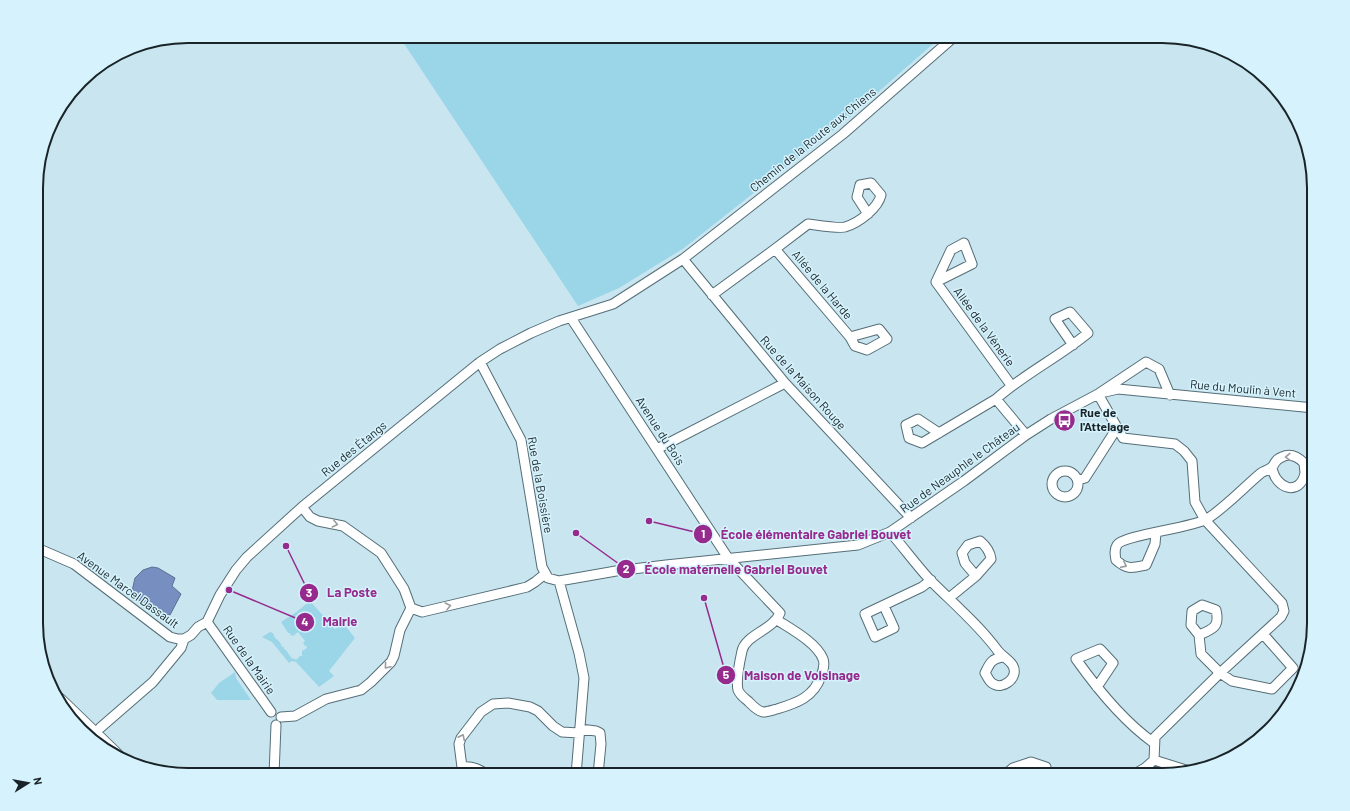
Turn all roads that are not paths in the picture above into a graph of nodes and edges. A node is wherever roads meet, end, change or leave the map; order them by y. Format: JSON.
{"nodes":[{"id":1,"x":947,"y":43,"type":"edge"},
{"id":2,"x":868,"y":214,"type":"dead end"},
{"id":3,"x":775,"y":249,"type":"junction"},
{"id":4,"x":683,"y":259,"type":"junction"},
{"id":5,"x":936,"y":282,"type":"junction"},
{"id":6,"x":712,"y":295,"type":"junction"},
{"id":7,"x":571,"y":318,"type":"junction"},
{"id":8,"x":850,"y":337,"type":"dead end"},
{"id":9,"x":1073,"y":346,"type":"dead end"},
{"id":10,"x":480,"y":362,"type":"junction"},
{"id":11,"x":785,"y":384,"type":"junction"},
{"id":12,"x":1011,"y":385,"type":"junction"},
{"id":13,"x":1098,"y":394,"type":"junction"},
{"id":14,"x":1170,"y":395,"type":"junction"},
{"id":15,"x":996,"y":399,"type":"junction"},
{"id":16,"x":1307,"y":407,"type":"edge"},
{"id":17,"x":1117,"y":428,"type":"junction"},
{"id":18,"x":939,"y":433,"type":"dead end"},
{"id":19,"x":1026,"y":434,"type":"junction"},
{"id":20,"x":657,"y":449,"type":"junction"},
{"id":21,"x":1272,"y":467,"type":"dead end"},
{"id":22,"x":1078,"y":480,"type":"dead end"},
{"id":23,"x":302,"y":507,"type":"junction"},
{"id":24,"x":910,"y":518,"type":"junction"},
{"id":25,"x":1205,"y":520,"type":"junction"},
{"id":26,"x":890,"y":532,"type":"junction"},
{"id":27,"x":1156,"y":533,"type":"junction"},
{"id":28,"x":43,"y":551,"type":"edge"},
{"id":29,"x":728,"y":558,"type":"junction"},
{"id":30,"x":545,"y":574,"type":"junction"},
{"id":31,"x":976,"y":576,"type":"dead end"},
{"id":32,"x":931,"y":580,"type":"junction"},
{"id":33,"x":559,"y":581,"type":"junction"},
{"id":34,"x":949,"y":598,"type":"junction"},
{"id":35,"x":884,"y":606,"type":"dead end"},
{"id":36,"x":411,"y":608,"type":"junction"},
{"id":37,"x":777,"y":620,"type":"junction"},
{"id":38,"x":207,"y":622,"type":"junction"},
{"id":39,"x":1263,"y":634,"type":"junction"},
{"id":40,"x":1199,"y":635,"type":"dead end"},
{"id":41,"x":184,"y":639,"type":"junction"},
{"id":42,"x":1003,"y":657,"type":"dead end"},
{"id":43,"x":1220,"y":674,"type":"junction"},
{"id":44,"x":1097,"y":687,"type":"dead end"},
{"id":45,"x":271,"y":712,"type":"junction"},
{"id":46,"x":282,"y":717,"type":"junction"},
{"id":47,"x":276,"y":725,"type":"junction"},
{"id":48,"x":100,"y":728,"type":"dead end"},
{"id":49,"x":580,"y":731,"type":"junction"},
{"id":50,"x":1154,"y":743,"type":"junction"},
{"id":51,"x":1154,"y":760,"type":"junction"},
{"id":52,"x":1046,"y":767,"type":"dead end"},
{"id":53,"x":1178,"y":767,"type":"edge"},
{"id":54,"x":274,"y":768,"type":"edge"},
{"id":55,"x":463,"y":768,"type":"edge"},
{"id":56,"x":467,"y":768,"type":"edge"},
{"id":57,"x":476,"y":768,"type":"edge"},
{"id":58,"x":577,"y":768,"type":"edge"},
{"id":59,"x":599,"y":768,"type":"edge"},
{"id":60,"x":1013,"y":768,"type":"edge"},
{"id":61,"x":1145,"y":768,"type":"edge"}],
"edges":[{"from":1,"to":4,"type":"street","name":"Chemin de la Route aux Chiens"},
{"from":2,"to":3,"type":"street","name":"Allée de la Harde"},
{"from":3,"to":6,"type":"street","name":"Allée de la Harde"},
{"from":3,"to":8,"type":"street","name":"Allée de la Harde"},
{"from":4,"to":6,"type":"street","name":"Rue de la Maison Rouge"},
{"from":4,"to":7,"type":"street","name":"Rue des Étangs"},
{"from":5,"to":5,"type":"street","name":"Allée de la Vénerie"},
{"from":5,"to":12,"type":"street","name":"Allée de la Vénerie"},
{"from":6,"to":11,"type":"street","name":"Rue de la Maison Rouge"},
{"from":7,"to":10,"type":"street","name":"Rue des Étangs"},
{"from":7,"to":20,"type":"street","name":"Avenue du Bois"},
{"from":9,"to":12,"type":"street","name":"Allée de la Vénerie"},
{"from":10,"to":23,"type":"street","name":"Rue des Étangs"},
{"from":10,"to":30,"type":"street","name":"Rue de la Boissière"},
{"from":11,"to":20,"type":"street"},
{"from":11,"to":24,"type":"street","name":"Rue de la Maison Rouge"},
{"from":12,"to":15,"type":"street","name":"Allée de la Vénerie"},
{"from":13,"to":14,"type":"street","name":"Rue du Moulin à Vent"},
{"from":13,"to":14,"type":"street","name":"Rue de Neauphle le Château"},
{"from":13,"to":17,"type":"street"},
{"from":13,"to":19,"type":"street","name":"Rue de Neauphle le Château"},
{"from":14,"to":16,"type":"street","name":"Rue du Moulin à Vent"},
{"from":15,"to":18,"type":"street","name":"Allée de la Vénerie"},
{"from":15,"to":19,"type":"street"},
{"from":17,"to":22,"type":"street"},
{"from":17,"to":25,"type":"street"},
{"from":19,"to":24,"type":"street","name":"Rue de Neauphle le Château"},
{"from":20,"to":29,"type":"street","name":"Avenue du Bois"},
{"from":21,"to":25,"type":"street"},
{"from":23,"to":36,"type":"street","one_way":true},
{"from":23,"to":38,"type":"street","name":"Rue des Étangs"},
{"from":24,"to":26,"type":"street","name":"Rue de Neauphle le Château"},
{"from":25,"to":27,"type":"street"},
{"from":25,"to":39,"type":"street"},
{"from":26,"to":29,"type":"street","name":"Rue de Neauphle le Château"},
{"from":26,"to":32,"type":"street"},
{"from":27,"to":27,"type":"street","one_way":true},
{"from":28,"to":41,"type":"street","name":"Avenue Marcel Dassault"},
{"from":29,"to":33,"type":"street","name":"Rue de Neauphle le Château"},
{"from":29,"to":37,"type":"street","name":"Avenue du Bois"},
{"from":30,"to":33,"type":"street"},
{"from":36,"to":30,"type":"street","one_way":true},
{"from":31,"to":34,"type":"street"},
{"from":32,"to":34,"type":"street"},
{"from":32,"to":35,"type":"street"},
{"from":33,"to":49,"type":"street"},
{"from":34,"to":42,"type":"street"},
{"from":36,"to":46,"type":"street","one_way":true},
{"from":37,"to":37,"type":"street"},
{"from":38,"to":41,"type":"street","name":"Rue des Étangs"},
{"from":38,"to":45,"type":"street","name":"Rue de la Mairie"},
{"from":39,"to":43,"type":"street"},
{"from":39,"to":43,"type":"street"},
{"from":40,"to":43,"type":"street"},
{"from":41,"to":48,"type":"street","name":"Rue des Étangs"},
{"from":43,"to":50,"type":"street"},
{"from":44,"to":50,"type":"street"},
{"from":45,"to":46,"type":"street"},
{"from":45,"to":47,"type":"street"},
{"from":46,"to":47,"type":"street"},
{"from":47,"to":54,"type":"street"},
{"from":55,"to":49,"type":"street","one_way":true},
{"from":49,"to":58,"type":"street"},
{"from":49,"to":59,"type":"street"},
{"from":50,"to":51,"type":"street"},
{"from":51,"to":53,"type":"street"},
{"from":51,"to":61,"type":"street"},
{"from":52,"to":60,"type":"street"},
{"from":56,"to":57,"type":"street"}]}
